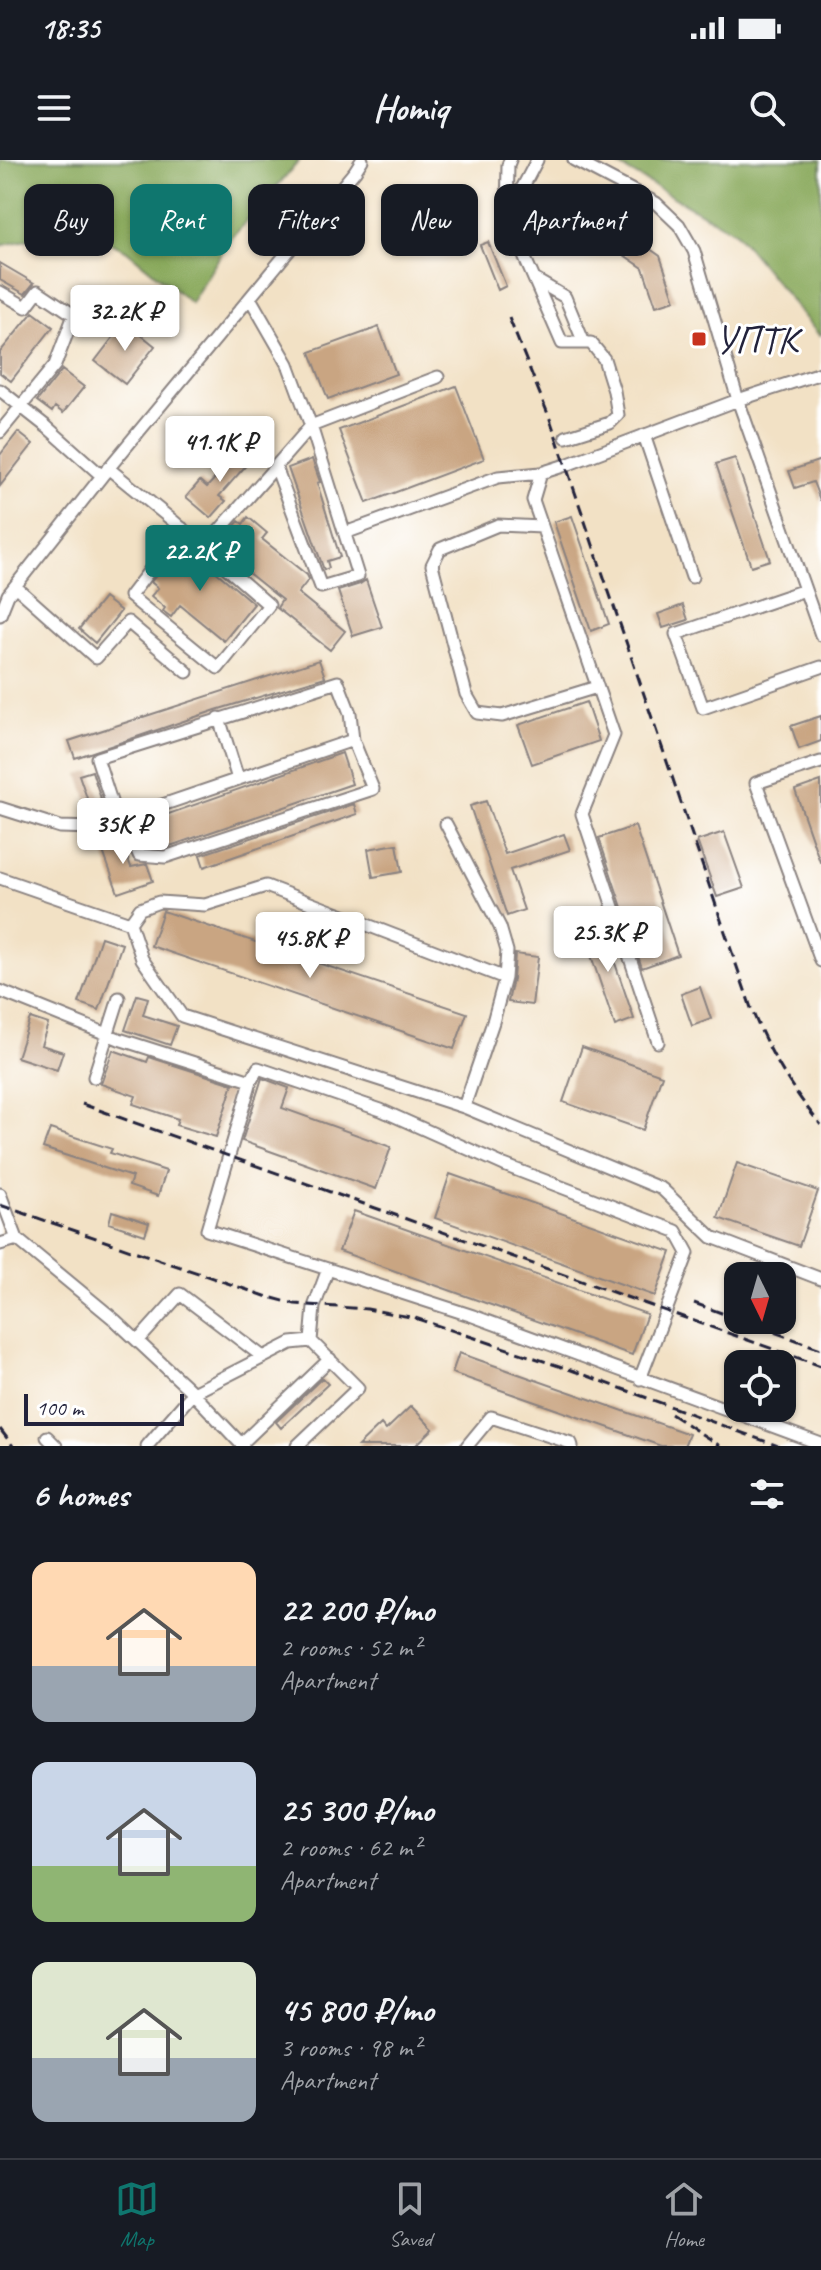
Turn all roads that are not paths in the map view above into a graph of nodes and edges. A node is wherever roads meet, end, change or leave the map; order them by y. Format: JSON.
{"nodes":[{"id":1,"x":362,"y":160,"type":"edge"},
{"id":2,"x":510,"y":160,"type":"edge"},
{"id":3,"x":537,"y":160,"type":"edge"},
{"id":4,"x":574,"y":160,"type":"edge"},
{"id":5,"x":508,"y":184,"type":"edge"},
{"id":6,"x":524,"y":184,"type":"edge"},
{"id":7,"x":524,"y":256,"type":"edge"},
{"id":8,"x":534,"y":279,"type":"junction"},
{"id":9,"x":0,"y":292,"type":"edge"},
{"id":10,"x":250,"y":298,"type":"junction"},
{"id":11,"x":584,"y":343,"type":"junction"},
{"id":12,"x":821,"y":373,"type":"edge"},
{"id":13,"x":438,"y":377,"type":"dead end"},
{"id":14,"x":0,"y":390,"type":"edge"},
{"id":15,"x":738,"y":400,"type":"junction"},
{"id":16,"x":20,"y":406,"type":"junction"},
{"id":17,"x":311,"y":426,"type":"junction"},
{"id":18,"x":0,"y":432,"type":"edge"},
{"id":19,"x":644,"y":435,"type":"junction"},
{"id":20,"x":566,"y":437,"type":"dead end"},
{"id":21,"x":276,"y":467,"type":"junction"},
{"id":22,"x":105,"y":472,"type":"junction"},
{"id":23,"x":541,"y":473,"type":"junction"},
{"id":24,"x":542,"y":527,"type":"junction"},
{"id":25,"x":182,"y":528,"type":"junction"},
{"id":26,"x":345,"y":533,"type":"junction"},
{"id":27,"x":204,"y":548,"type":"junction"},
{"id":28,"x":692,"y":577,"type":"dead end"},
{"id":29,"x":15,"y":586,"type":"junction"},
{"id":30,"x":821,"y":593,"type":"edge"},
{"id":31,"x":806,"y":594,"type":"junction"},
{"id":32,"x":0,"y":615,"type":"edge"},
{"id":33,"x":821,"y":635,"type":"edge"},
{"id":34,"x":821,"y":667,"type":"edge"},
{"id":35,"x":187,"y":672,"type":"dead end"},
{"id":36,"x":597,"y":687,"type":"junction"},
{"id":37,"x":219,"y":718,"type":"junction"},
{"id":38,"x":353,"y":740,"type":"junction"},
{"id":39,"x":821,"y":762,"type":"edge"},
{"id":40,"x":238,"y":779,"type":"junction"},
{"id":41,"x":0,"y":808,"type":"edge"},
{"id":42,"x":121,"y":819,"type":"junction"},
{"id":43,"x":446,"y":824,"type":"dead end"},
{"id":44,"x":0,"y":878,"type":"edge"},
{"id":45,"x":130,"y":923,"type":"junction"},
{"id":46,"x":821,"y":961,"type":"edge"},
{"id":47,"x":505,"y":978,"type":"junction"},
{"id":48,"x":0,"y":991,"type":"edge"},
{"id":49,"x":119,"y":998,"type":"dead end"},
{"id":50,"x":107,"y":1034,"type":"junction"},
{"id":51,"x":658,"y":1042,"type":"dead end"},
{"id":52,"x":94,"y":1077,"type":"dead end"},
{"id":53,"x":251,"y":1081,"type":"junction"},
{"id":54,"x":464,"y":1107,"type":"junction"},
{"id":55,"x":0,"y":1194,"type":"edge"},
{"id":56,"x":17,"y":1239,"type":"junction"},
{"id":57,"x":0,"y":1244,"type":"edge"},
{"id":58,"x":328,"y":1269,"type":"junction"},
{"id":59,"x":821,"y":1279,"type":"edge"},
{"id":60,"x":138,"y":1341,"type":"junction"},
{"id":61,"x":311,"y":1341,"type":"junction"},
{"id":62,"x":263,"y":1357,"type":"junction"},
{"id":63,"x":330,"y":1359,"type":"junction"},
{"id":64,"x":640,"y":1379,"type":"junction"},
{"id":65,"x":193,"y":1393,"type":"junction"},
{"id":66,"x":47,"y":1437,"type":"dead end"},
{"id":67,"x":821,"y":1444,"type":"edge"},
{"id":68,"x":242,"y":1445,"type":"edge"},
{"id":69,"x":56,"y":1446,"type":"edge"},
{"id":70,"x":147,"y":1446,"type":"edge"},
{"id":71,"x":297,"y":1446,"type":"edge"},
{"id":72,"x":467,"y":1446,"type":"edge"},
{"id":73,"x":572,"y":1446,"type":"edge"}],
"edges":[{"from":1,"to":10,"type":"street"},
{"from":2,"to":5,"type":"street"},
{"from":3,"to":6,"type":"street"},
{"from":4,"to":15,"type":"street"},
{"from":7,"to":8,"type":"street"},
{"from":8,"to":11,"type":"street"},
{"from":8,"to":11,"type":"street"},
{"from":9,"to":16,"type":"street"},
{"from":10,"to":17,"type":"street"},
{"from":10,"to":22,"type":"street"},
{"from":11,"to":20,"type":"street"},
{"from":12,"to":15,"type":"street"},
{"from":13,"to":17,"type":"street"},
{"from":14,"to":16,"type":"street"},
{"from":15,"to":19,"type":"street"},
{"from":15,"to":31,"type":"street"},
{"from":16,"to":18,"type":"street"},
{"from":16,"to":22,"type":"street"},
{"from":17,"to":21,"type":"street"},
{"from":17,"to":26,"type":"street"},
{"from":19,"to":23,"type":"street"},
{"from":19,"to":28,"type":"street"},
{"from":21,"to":26,"type":"street"},
{"from":21,"to":27,"type":"street"},
{"from":22,"to":25,"type":"street"},
{"from":22,"to":29,"type":"street"},
{"from":23,"to":24,"type":"street"},
{"from":23,"to":26,"type":"street"},
{"from":24,"to":36,"type":"street"},
{"from":24,"to":36,"type":"street"},
{"from":25,"to":27,"type":"street"},
{"from":25,"to":27,"type":"street"},
{"from":29,"to":32,"type":"street"},
{"from":29,"to":35,"type":"street"},
{"from":30,"to":31,"type":"street"},
{"from":31,"to":33,"type":"street"},
{"from":31,"to":34,"type":"street"},
{"from":36,"to":51,"type":"street"},
{"from":37,"to":38,"type":"street"},
{"from":37,"to":40,"type":"street"},
{"from":37,"to":42,"type":"street"},
{"from":38,"to":40,"type":"street"},
{"from":38,"to":42,"type":"street"},
{"from":39,"to":46,"type":"street"},
{"from":40,"to":42,"type":"street"},
{"from":41,"to":42,"type":"street"},
{"from":43,"to":47,"type":"street"},
{"from":44,"to":45,"type":"street"},
{"from":45,"to":47,"type":"street"},
{"from":45,"to":54,"type":"street"},
{"from":47,"to":54,"type":"street"},
{"from":48,"to":50,"type":"street"},
{"from":49,"to":50,"type":"street"},
{"from":50,"to":52,"type":"street"},
{"from":50,"to":53,"type":"street"},
{"from":53,"to":58,"type":"street"},
{"from":53,"to":64,"type":"street"},
{"from":54,"to":59,"type":"street"},
{"from":55,"to":56,"type":"street"},
{"from":56,"to":57,"type":"street"},
{"from":56,"to":60,"type":"street"},
{"from":58,"to":61,"type":"street"},
{"from":58,"to":64,"type":"street"},
{"from":60,"to":62,"type":"street"},
{"from":60,"to":65,"type":"street"},
{"from":61,"to":62,"type":"street"},
{"from":61,"to":63,"type":"street"},
{"from":62,"to":65,"type":"street"},
{"from":63,"to":68,"type":"street"},
{"from":63,"to":71,"type":"street"},
{"from":64,"to":67,"type":"street"},
{"from":65,"to":68,"type":"street"},
{"from":65,"to":70,"type":"street"},
{"from":66,"to":69,"type":"street"},
{"from":72,"to":73,"type":"street"}]}
